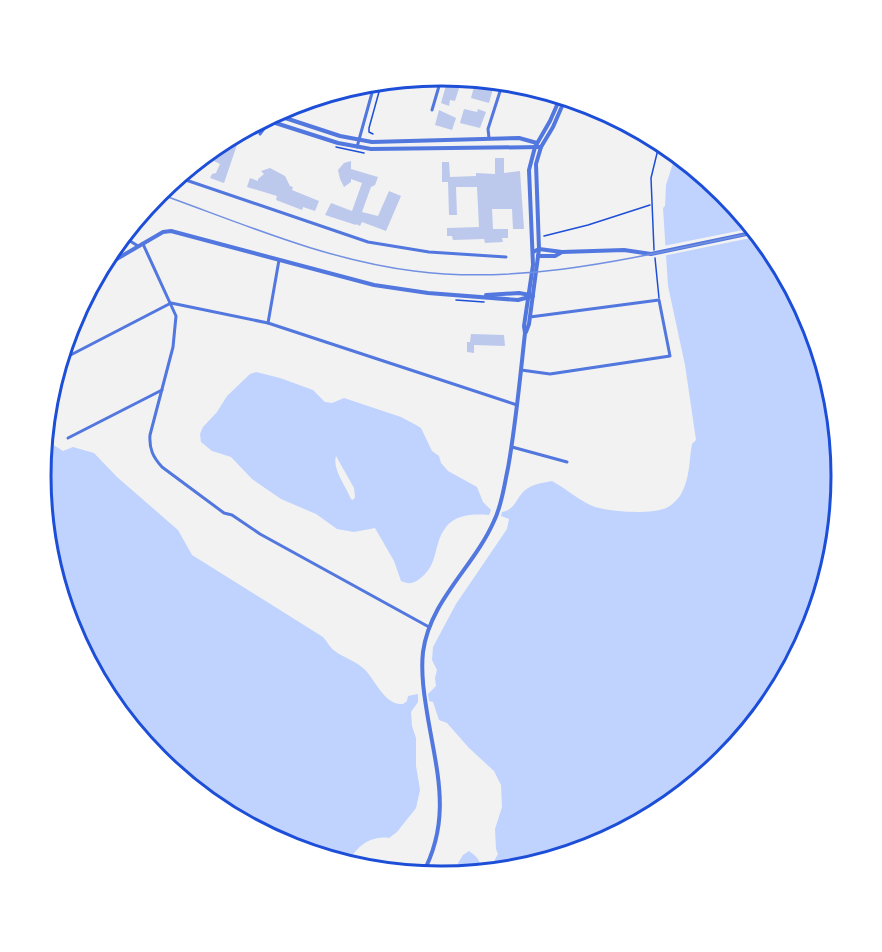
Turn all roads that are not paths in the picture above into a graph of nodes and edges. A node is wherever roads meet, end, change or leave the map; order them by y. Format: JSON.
{"nodes":[{"id":1,"x":439,"y":86,"type":"edge"},
{"id":2,"x":500,"y":90,"type":"edge"},
{"id":3,"x":372,"y":92,"type":"edge"},
{"id":4,"x":557,"y":104,"type":"edge"},
{"id":5,"x":562,"y":106,"type":"edge"},
{"id":6,"x":432,"y":110,"type":"dead end"},
{"id":7,"x":284,"y":119,"type":"edge"},
{"id":8,"x":283,"y":120,"type":"edge"},
{"id":9,"x":264,"y":129,"type":"edge"},
{"id":10,"x":260,"y":134,"type":"dead end"},
{"id":11,"x":489,"y":138,"type":"junction"},
{"id":12,"x":359,"y":139,"type":"junction"},
{"id":13,"x":423,"y":141,"type":"junction"},
{"id":14,"x":432,"y":141,"type":"junction"},
{"id":15,"x":536,"y":144,"type":"junction"},
{"id":16,"x":357,"y":147,"type":"junction"},
{"id":17,"x":495,"y":147,"type":"junction"},
{"id":18,"x":541,"y":147,"type":"junction"},
{"id":19,"x":427,"y":148,"type":"junction"},
{"id":20,"x":187,"y":180,"type":"edge"},
{"id":21,"x":746,"y":234,"type":"edge"},
{"id":22,"x":131,"y":240,"type":"edge"},
{"id":23,"x":140,"y":245,"type":"junction"},
{"id":24,"x":539,"y":249,"type":"junction"},
{"id":25,"x":533,"y":252,"type":"junction"},
{"id":26,"x":562,"y":252,"type":"junction"},
{"id":27,"x":539,"y":256,"type":"junction"},
{"id":28,"x":506,"y":257,"type":"dead end"},
{"id":29,"x":118,"y":258,"type":"edge"},
{"id":30,"x":279,"y":260,"type":"junction"},
{"id":31,"x":530,"y":296,"type":"junction"},
{"id":32,"x":171,"y":303,"type":"junction"},
{"id":33,"x":530,"y":317,"type":"junction"},
{"id":34,"x":268,"y":323,"type":"junction"},
{"id":35,"x":525,"y":333,"type":"junction"},
{"id":36,"x":71,"y":355,"type":"edge"},
{"id":37,"x":521,"y":369,"type":"junction"},
{"id":38,"x":162,"y":390,"type":"junction"},
{"id":39,"x":517,"y":405,"type":"junction"},
{"id":40,"x":68,"y":438,"type":"dead end"},
{"id":41,"x":512,"y":447,"type":"junction"},
{"id":42,"x":567,"y":462,"type":"dead end"},
{"id":43,"x":429,"y":627,"type":"junction"},
{"id":44,"x":427,"y":865,"type":"edge"}],
"edges":[{"from":1,"to":6,"type":"street"},
{"from":2,"to":11,"type":"street"},
{"from":3,"to":12,"type":"street"},
{"from":4,"to":15,"type":"street"},
{"from":5,"to":18,"type":"street"},
{"from":7,"to":12,"type":"street"},
{"from":8,"to":16,"type":"street"},
{"from":9,"to":10,"type":"street"},
{"from":11,"to":14,"type":"street"},
{"from":11,"to":15,"type":"street"},
{"from":11,"to":17,"type":"street"},
{"from":12,"to":13,"type":"street"},
{"from":12,"to":16,"type":"street"},
{"from":13,"to":14,"type":"street"},
{"from":13,"to":19,"type":"street"},
{"from":14,"to":19,"type":"street"},
{"from":15,"to":17,"type":"street"},
{"from":15,"to":18,"type":"street"},
{"from":15,"to":25,"type":"street"},
{"from":16,"to":19,"type":"street"},
{"from":17,"to":19,"type":"street"},
{"from":18,"to":24,"type":"street"},
{"from":20,"to":28,"type":"street"},
{"from":21,"to":26,"type":"street"},
{"from":22,"to":23,"type":"street"},
{"from":23,"to":29,"type":"street"},
{"from":23,"to":30,"type":"street"},
{"from":23,"to":32,"type":"street"},
{"from":24,"to":25,"type":"street"},
{"from":24,"to":26,"type":"street"},
{"from":24,"to":27,"type":"street"},
{"from":25,"to":27,"type":"street"},
{"from":25,"to":31,"type":"street"},
{"from":26,"to":27,"type":"street"},
{"from":27,"to":31,"type":"street"},
{"from":30,"to":31,"type":"street"},
{"from":30,"to":34,"type":"street"},
{"from":31,"to":33,"type":"street"},
{"from":31,"to":35,"type":"street"},
{"from":32,"to":34,"type":"street"},
{"from":32,"to":36,"type":"street"},
{"from":32,"to":38,"type":"street"},
{"from":33,"to":35,"type":"street"},
{"from":33,"to":37,"type":"street"},
{"from":34,"to":39,"type":"street"},
{"from":35,"to":37,"type":"street"},
{"from":37,"to":39,"type":"street"},
{"from":38,"to":40,"type":"street"},
{"from":38,"to":43,"type":"street"},
{"from":39,"to":41,"type":"street"},
{"from":41,"to":42,"type":"street"},
{"from":41,"to":43,"type":"street"},
{"from":43,"to":44,"type":"street"}]}
